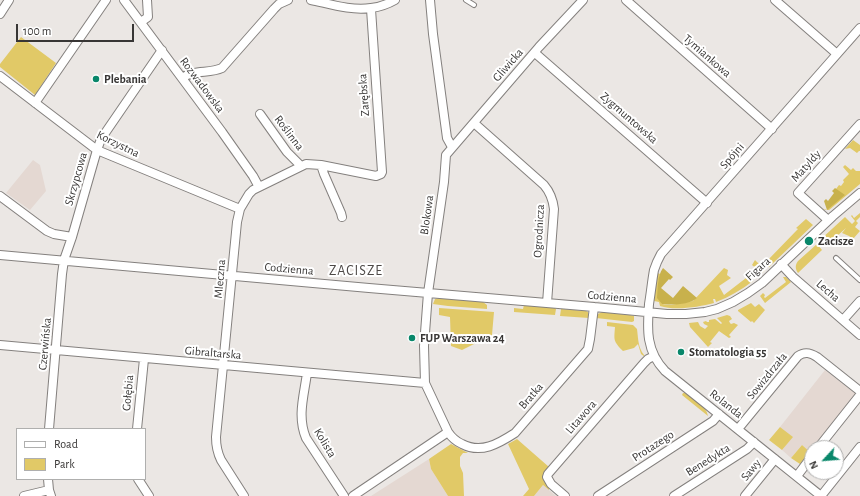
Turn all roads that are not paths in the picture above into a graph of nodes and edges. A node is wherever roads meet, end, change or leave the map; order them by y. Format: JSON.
{"nodes":[{"id":1,"x":9,"y":0,"type":"edge"},
{"id":2,"x":106,"y":0,"type":"edge"},
{"id":3,"x":124,"y":0,"type":"edge"},
{"id":4,"x":147,"y":0,"type":"edge"},
{"id":5,"x":288,"y":0,"type":"edge"},
{"id":6,"x":311,"y":0,"type":"edge"},
{"id":7,"x":395,"y":0,"type":"edge"},
{"id":8,"x":430,"y":0,"type":"edge"},
{"id":9,"x":466,"y":0,"type":"edge"},
{"id":10,"x":584,"y":0,"type":"edge"},
{"id":11,"x":626,"y":0,"type":"edge"},
{"id":12,"x":775,"y":0,"type":"edge"},
{"id":13,"x":474,"y":5,"type":"dead end"},
{"id":14,"x":370,"y":8,"type":"junction"},
{"id":15,"x":0,"y":14,"type":"edge"},
{"id":16,"x":141,"y":22,"type":"junction"},
{"id":17,"x":860,"y":28,"type":"edge"},
{"id":18,"x":162,"y":50,"type":"junction"},
{"id":19,"x":535,"y":53,"type":"junction"},
{"id":20,"x":837,"y":54,"type":"junction"},
{"id":21,"x":0,"y":76,"type":"edge"},
{"id":22,"x":182,"y":78,"type":"junction"},
{"id":23,"x":35,"y":103,"type":"junction"},
{"id":24,"x":260,"y":114,"type":"dead end"},
{"id":25,"x":474,"y":122,"type":"junction"},
{"id":26,"x":860,"y":124,"type":"edge"},
{"id":27,"x":772,"y":129,"type":"junction"},
{"id":28,"x":452,"y":147,"type":"junction"},
{"id":29,"x":97,"y":150,"type":"junction"},
{"id":30,"x":321,"y":165,"type":"junction"},
{"id":31,"x":301,"y":166,"type":"junction"},
{"id":32,"x":376,"y":176,"type":"joint"},
{"id":33,"x":259,"y":187,"type":"junction"},
{"id":34,"x":860,"y":193,"type":"edge"},
{"id":35,"x":0,"y":196,"type":"edge"},
{"id":36,"x":707,"y":203,"type":"junction"},
{"id":37,"x":240,"y":209,"type":"junction"},
{"id":38,"x":342,"y":218,"type":"dead end"},
{"id":39,"x":828,"y":220,"type":"junction"},
{"id":40,"x":72,"y":237,"type":"junction"},
{"id":41,"x":0,"y":254,"type":"edge"},
{"id":42,"x":836,"y":258,"type":"dead end"},
{"id":43,"x":64,"y":260,"type":"junction"},
{"id":44,"x":781,"y":264,"type":"junction"},
{"id":45,"x":232,"y":275,"type":"junction"},
{"id":46,"x":860,"y":280,"type":"edge"},
{"id":47,"x":428,"y":293,"type":"junction"},
{"id":48,"x":860,"y":301,"type":"edge"},
{"id":49,"x":547,"y":303,"type":"junction"},
{"id":50,"x":594,"y":307,"type":"junction"},
{"id":51,"x":648,"y":312,"type":"junction"},
{"id":52,"x":843,"y":320,"type":"junction"},
{"id":53,"x":860,"y":335,"type":"edge"},
{"id":54,"x":0,"y":345,"type":"edge"},
{"id":55,"x":56,"y":351,"type":"junction"},
{"id":56,"x":654,"y":356,"type":"junction"},
{"id":57,"x":144,"y":359,"type":"junction"},
{"id":58,"x":223,"y":365,"type":"junction"},
{"id":59,"x":307,"y":373,"type":"junction"},
{"id":60,"x":425,"y":383,"type":"junction"},
{"id":61,"x":860,"y":391,"type":"edge"},
{"id":62,"x":860,"y":395,"type":"edge"},
{"id":63,"x":719,"y":414,"type":"junction"},
{"id":64,"x":49,"y":428,"type":"edge"},
{"id":65,"x":137,"y":428,"type":"edge"},
{"id":66,"x":738,"y":429,"type":"junction"},
{"id":67,"x":448,"y":432,"type":"junction"},
{"id":68,"x":824,"y":440,"type":"edge"},
{"id":69,"x":754,"y":442,"type":"junction"},
{"id":70,"x":860,"y":447,"type":"edge"},
{"id":71,"x":775,"y":459,"type":"junction"},
{"id":72,"x":804,"y":467,"type":"edge"},
{"id":73,"x":797,"y":476,"type":"junction"},
{"id":74,"x":48,"y":480,"type":"edge"},
{"id":75,"x":139,"y":480,"type":"edge"},
{"id":76,"x":50,"y":493,"type":"edge"},
{"id":77,"x":24,"y":496,"type":"edge"},
{"id":78,"x":149,"y":496,"type":"edge"},
{"id":79,"x":244,"y":496,"type":"edge"},
{"id":80,"x":344,"y":496,"type":"edge"},
{"id":81,"x":353,"y":496,"type":"edge"},
{"id":82,"x":565,"y":496,"type":"edge"},
{"id":83,"x":598,"y":496,"type":"edge"},
{"id":84,"x":674,"y":496,"type":"edge"},
{"id":85,"x":745,"y":496,"type":"edge"},
{"id":86,"x":821,"y":496,"type":"edge"}],
"edges":[{"from":1,"to":15,"type":"street"},
{"from":2,"to":23,"type":"street"},
{"from":3,"to":16,"type":"street","name":"Rozwadowska"},
{"from":4,"to":16,"type":"street"},
{"from":5,"to":22,"type":"street"},
{"from":6,"to":14,"type":"street"},
{"from":7,"to":14,"type":"street"},
{"from":8,"to":28,"type":"street"},
{"from":9,"to":13,"type":"lane"},
{"from":10,"to":19,"type":"street","name":"Gliwicka"},
{"from":11,"to":27,"type":"street","name":"Tymiankowa"},
{"from":12,"to":20,"type":"street"},
{"from":14,"to":32,"type":"street","name":"Zarębska"},
{"from":16,"to":18,"type":"street","name":"Rozwadowska"},
{"from":17,"to":20,"type":"street","name":"Spójni"},
{"from":18,"to":22,"type":"street","name":"Rozwadowska"},
{"from":18,"to":29,"type":"street","name":"Skrzypcowa"},
{"from":19,"to":25,"type":"street","name":"Gliwicka"},
{"from":19,"to":36,"type":"street","name":"Zygmuntowska"},
{"from":20,"to":27,"type":"street","name":"Spójni"},
{"from":21,"to":23,"type":"street","name":"Korzystna"},
{"from":22,"to":33,"type":"street","name":"Rozwadowska"},
{"from":23,"to":29,"type":"street","name":"Korzystna"},
{"from":24,"to":31,"type":"street","name":"Roślinna"},
{"from":25,"to":28,"type":"street","name":"Gliwicka"},
{"from":25,"to":49,"type":"street","name":"Ogrodnicza"},
{"from":26,"to":39,"type":"street","name":"Matyldy"},
{"from":27,"to":36,"type":"street","name":"Spójni"},
{"from":28,"to":47,"type":"street","name":"Blokowa"},
{"from":29,"to":37,"type":"street","name":"Korzystna"},
{"from":29,"to":40,"type":"street","name":"Skrzypcowa"},
{"from":30,"to":31,"type":"street","name":"Mleczna"},
{"from":30,"to":32,"type":"street","name":"Mleczna"},
{"from":30,"to":38,"type":"street"},
{"from":31,"to":33,"type":"street","name":"Mleczna"},
{"from":33,"to":37,"type":"street","name":"Mleczna"},
{"from":34,"to":39,"type":"street","name":"Figara"},
{"from":35,"to":40,"type":"street"},
{"from":36,"to":51,"type":"street","name":"Spójni"},
{"from":37,"to":45,"type":"street","name":"Mleczna"},
{"from":39,"to":44,"type":"street","name":"Figara"},
{"from":40,"to":43,"type":"street","name":"Skrzypcowa"},
{"from":41,"to":43,"type":"street","name":"Codzienna"},
{"from":42,"to":46,"type":"lane"},
{"from":43,"to":45,"type":"street","name":"Codzienna"},
{"from":43,"to":55,"type":"street","name":"Czerwińska"},
{"from":44,"to":51,"type":"street","name":"Figara"},
{"from":44,"to":52,"type":"street","name":"Lecha"},
{"from":45,"to":47,"type":"street","name":"Codzienna"},
{"from":45,"to":58,"type":"street","name":"Mleczna"},
{"from":47,"to":49,"type":"street","name":"Codzienna"},
{"from":47,"to":60,"type":"street","name":"Blokowa"},
{"from":48,"to":52,"type":"street"},
{"from":49,"to":50,"type":"street","name":"Codzienna"},
{"from":50,"to":51,"type":"street","name":"Codzienna"},
{"from":50,"to":67,"type":"street","name":"Bratka"},
{"from":51,"to":56,"type":"street","name":"Rolanda"},
{"from":52,"to":53,"type":"street","name":"Lecha"},
{"from":54,"to":55,"type":"street","name":"Gibraltarska"},
{"from":55,"to":57,"type":"street","name":"Gibraltarska"},
{"from":55,"to":64,"type":"street","name":"Czerwińska"},
{"from":56,"to":63,"type":"street","name":"Rolanda"},
{"from":56,"to":82,"type":"street","name":"Litawora"},
{"from":57,"to":58,"type":"street","name":"Gibraltarska"},
{"from":57,"to":65,"type":"street","name":"Gołębia"},
{"from":58,"to":59,"type":"street","name":"Gibraltarska"},
{"from":58,"to":79,"type":"street","name":"Mleczna"},
{"from":59,"to":60,"type":"street","name":"Gibraltarska"},
{"from":59,"to":80,"type":"street","name":"Kolista"},
{"from":60,"to":67,"type":"street","name":"Blokowa"},
{"from":61,"to":66,"type":"street","name":"Sowizdrzała"},
{"from":62,"to":68,"type":"street"},
{"from":63,"to":66,"type":"street","name":"Rolanda"},
{"from":63,"to":83,"type":"street","name":"Protazego"},
{"from":66,"to":69,"type":"street","name":"Rolanda"},
{"from":67,"to":81,"type":"street"},
{"from":69,"to":71,"type":"street","name":"Rolanda"},
{"from":69,"to":84,"type":"street","name":"Benedykta"},
{"from":70,"to":86,"type":"street"},
{"from":71,"to":73,"type":"street","name":"Rolanda"},
{"from":71,"to":85,"type":"street","name":"Sawy"},
{"from":72,"to":73,"type":"street"},
{"from":73,"to":86,"type":"street","name":"Rolanda"},
{"from":74,"to":76,"type":"street"},
{"from":75,"to":78,"type":"street"},
{"from":76,"to":77,"type":"street"}]}
